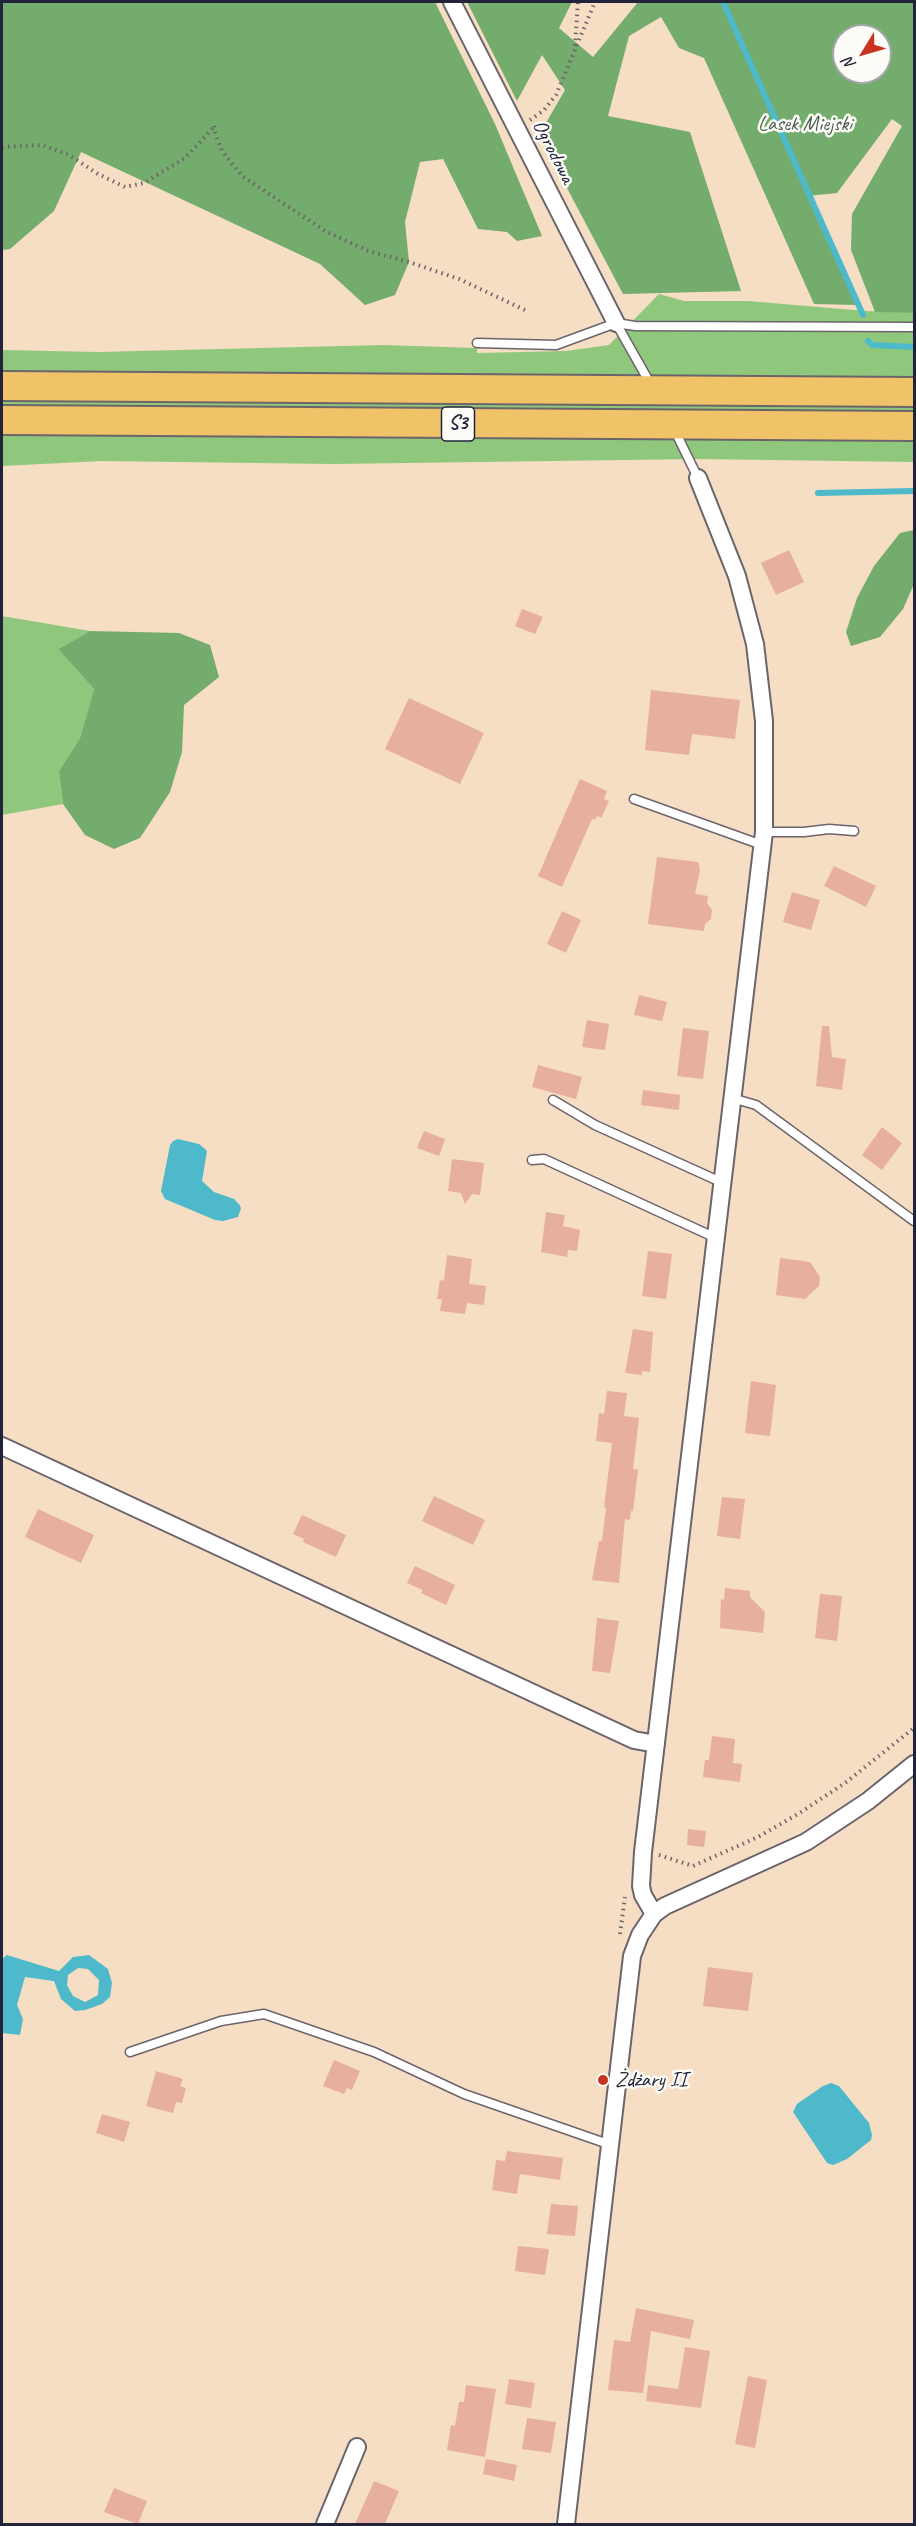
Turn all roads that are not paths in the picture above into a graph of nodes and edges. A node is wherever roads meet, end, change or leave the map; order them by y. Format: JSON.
{"nodes":[{"id":1,"x":452,"y":2,"type":"edge"},
{"id":2,"x":616,"y":323,"type":"junction"},
{"id":3,"x":915,"y":327,"type":"edge"},
{"id":4,"x":477,"y":343,"type":"dead end"},
{"id":5,"x":2,"y":386,"type":"edge"},
{"id":6,"x":915,"y":392,"type":"edge"},
{"id":7,"x":656,"y":395,"type":"junction"},
{"id":8,"x":2,"y":420,"type":"edge"},
{"id":9,"x":670,"y":421,"type":"junction"},
{"id":10,"x":915,"y":426,"type":"edge"},
{"id":11,"x":698,"y":478,"type":"joint"},
{"id":12,"x":634,"y":799,"type":"dead end"},
{"id":13,"x":854,"y":831,"type":"dead end"},
{"id":14,"x":763,"y":838,"type":"junction"},
{"id":15,"x":732,"y":1098,"type":"junction"},
{"id":16,"x":553,"y":1100,"type":"dead end"},
{"id":17,"x":532,"y":1160,"type":"dead end"},
{"id":18,"x":723,"y":1183,"type":"junction"},
{"id":19,"x":915,"y":1221,"type":"edge"},
{"id":20,"x":717,"y":1238,"type":"junction"},
{"id":21,"x":2,"y":1446,"type":"edge"},
{"id":22,"x":656,"y":1744,"type":"junction"},
{"id":23,"x":915,"y":1764,"type":"edge"},
{"id":24,"x":654,"y":1914,"type":"junction"},
{"id":25,"x":130,"y":2052,"type":"dead end"},
{"id":26,"x":611,"y":2145,"type":"junction"},
{"id":27,"x":357,"y":2447,"type":"dead end"},
{"id":28,"x":325,"y":2524,"type":"edge"},
{"id":29,"x":566,"y":2524,"type":"edge"}],
"edges":[{"from":1,"to":2,"type":"street","name":"Ogrodowa"},
{"from":2,"to":3,"type":"lane"},
{"from":2,"to":4,"type":"lane"},
{"from":2,"to":7,"type":"lane"},
{"from":5,"to":7,"type":"highway","number":"S3"},
{"from":6,"to":7,"type":"highway","number":"S3"},
{"from":8,"to":9,"type":"highway","number":"S3"},
{"from":9,"to":10,"type":"highway","number":"S3"},
{"from":9,"to":11,"type":"lane"},
{"from":11,"to":14,"type":"street"},
{"from":12,"to":14,"type":"lane"},
{"from":13,"to":14,"type":"lane"},
{"from":14,"to":15,"type":"street"},
{"from":15,"to":18,"type":"street"},
{"from":15,"to":19,"type":"lane"},
{"from":16,"to":18,"type":"lane"},
{"from":17,"to":20,"type":"lane"},
{"from":18,"to":20,"type":"street"},
{"from":20,"to":22,"type":"street"},
{"from":21,"to":22,"type":"street"},
{"from":22,"to":24,"type":"street"},
{"from":23,"to":24,"type":"street"},
{"from":24,"to":26,"type":"street"},
{"from":25,"to":26,"type":"lane"},
{"from":26,"to":29,"type":"street"},
{"from":27,"to":28,"type":"street"}]}
